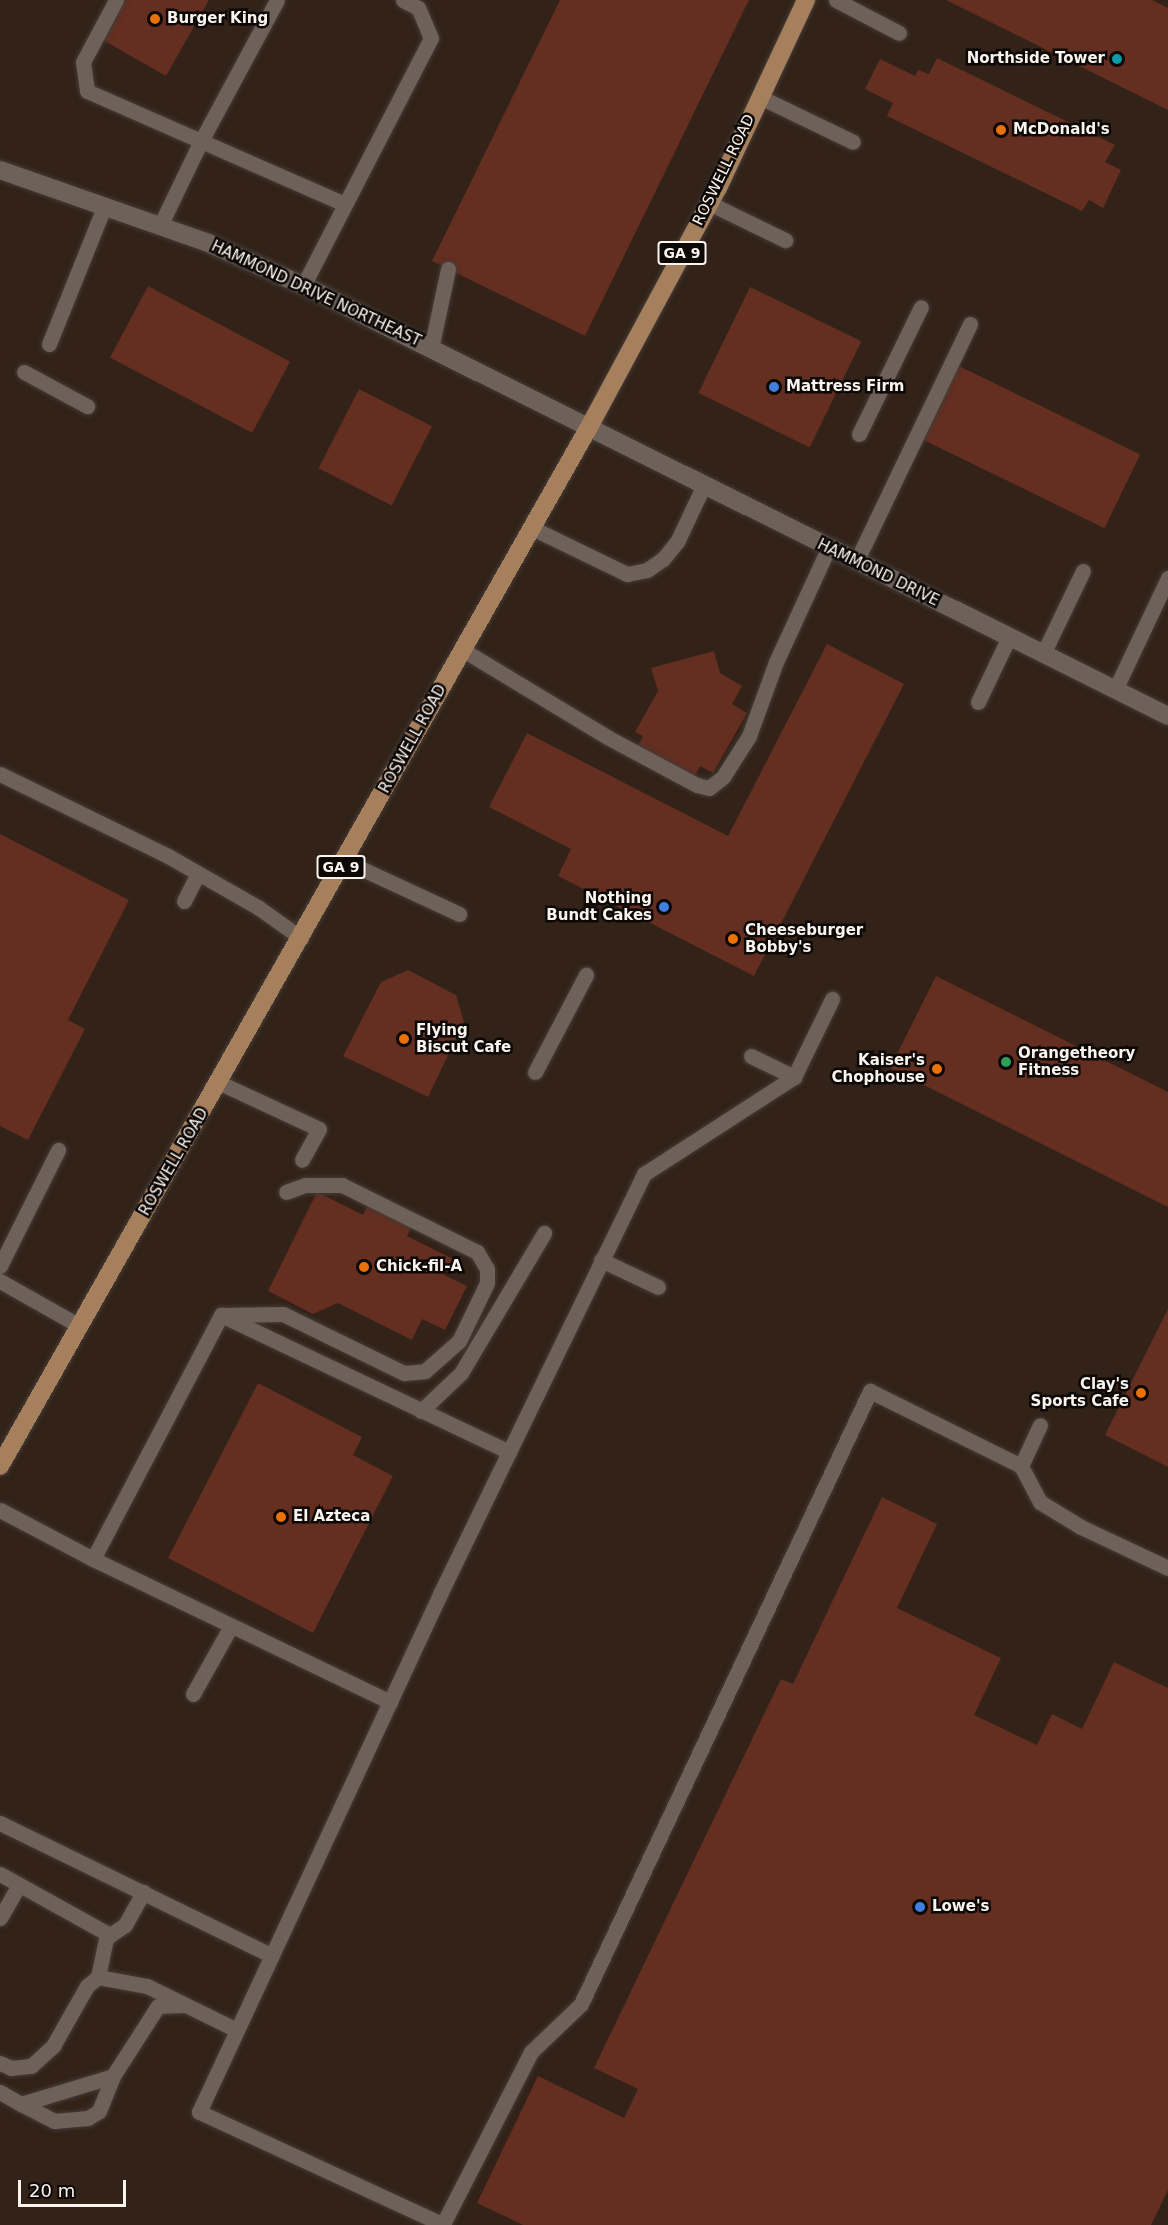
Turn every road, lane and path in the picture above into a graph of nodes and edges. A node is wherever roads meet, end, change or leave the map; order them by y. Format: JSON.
{"nodes":[{"id":1,"x":116,"y":0,"type":"edge"},
{"id":2,"x":277,"y":0,"type":"edge"},
{"id":3,"x":403,"y":0,"type":"edge"},
{"id":4,"x":806,"y":0,"type":"edge"},
{"id":5,"x":836,"y":0,"type":"edge"},
{"id":6,"x":899,"y":33,"type":"dead end"},
{"id":7,"x":760,"y":97,"type":"junction"},
{"id":8,"x":853,"y":142,"type":"dead end"},
{"id":9,"x":200,"y":143,"type":"junction"},
{"id":10,"x":0,"y":170,"type":"edge"},
{"id":11,"x":709,"y":203,"type":"junction"},
{"id":12,"x":344,"y":204,"type":"junction"},
{"id":13,"x":104,"y":207,"type":"junction"},
{"id":14,"x":160,"y":226,"type":"junction"},
{"id":15,"x":785,"y":240,"type":"dead end"},
{"id":16,"x":448,"y":269,"type":"dead end"},
{"id":17,"x":303,"y":286,"type":"junction"},
{"id":18,"x":921,"y":307,"type":"dead end"},
{"id":19,"x":970,"y":324,"type":"dead end"},
{"id":20,"x":50,"y":344,"type":"dead end"},
{"id":21,"x":431,"y":349,"type":"junction"},
{"id":22,"x":24,"y":372,"type":"dead end"},
{"id":23,"x":87,"y":406,"type":"dead end"},
{"id":24,"x":588,"y":429,"type":"junction"},
{"id":25,"x":860,"y":434,"type":"dead end"},
{"id":26,"x":703,"y":487,"type":"junction"},
{"id":27,"x":532,"y":528,"type":"junction"},
{"id":28,"x":828,"y":549,"type":"junction"},
{"id":29,"x":856,"y":562,"type":"junction"},
{"id":30,"x":1083,"y":571,"type":"dead end"},
{"id":31,"x":1168,"y":578,"type":"edge"},
{"id":32,"x":1009,"y":638,"type":"junction"},
{"id":33,"x":463,"y":650,"type":"junction"},
{"id":34,"x":1043,"y":654,"type":"junction"},
{"id":35,"x":1115,"y":690,"type":"junction"},
{"id":36,"x":978,"y":702,"type":"dead end"},
{"id":37,"x":1168,"y":716,"type":"edge"},
{"id":38,"x":0,"y":774,"type":"edge"},
{"id":39,"x":345,"y":861,"type":"junction"},
{"id":40,"x":198,"y":873,"type":"junction"},
{"id":41,"x":184,"y":901,"type":"dead end"},
{"id":42,"x":459,"y":914,"type":"dead end"},
{"id":43,"x":301,"y":938,"type":"junction"},
{"id":44,"x":586,"y":975,"type":"dead end"},
{"id":45,"x":832,"y":999,"type":"dead end"},
{"id":46,"x":751,"y":1056,"type":"dead end"},
{"id":47,"x":535,"y":1072,"type":"dead end"},
{"id":48,"x":794,"y":1077,"type":"junction"},
{"id":49,"x":220,"y":1083,"type":"junction"},
{"id":50,"x":58,"y":1150,"type":"dead end"},
{"id":51,"x":302,"y":1160,"type":"dead end"},
{"id":52,"x":286,"y":1192,"type":"dead end"},
{"id":53,"x":544,"y":1233,"type":"dead end"},
{"id":54,"x":601,"y":1260,"type":"junction"},
{"id":55,"x":0,"y":1266,"type":"edge"},
{"id":56,"x":0,"y":1281,"type":"edge"},
{"id":57,"x":658,"y":1287,"type":"dead end"},
{"id":58,"x":221,"y":1315,"type":"junction"},
{"id":59,"x":80,"y":1326,"type":"junction"},
{"id":60,"x":421,"y":1411,"type":"junction"},
{"id":61,"x":1040,"y":1425,"type":"dead end"},
{"id":62,"x":508,"y":1452,"type":"junction"},
{"id":63,"x":0,"y":1466,"type":"edge"},
{"id":64,"x":1021,"y":1466,"type":"junction"},
{"id":65,"x":0,"y":1510,"type":"edge"},
{"id":66,"x":93,"y":1559,"type":"junction"},
{"id":67,"x":1168,"y":1568,"type":"edge"},
{"id":68,"x":231,"y":1626,"type":"junction"},
{"id":69,"x":194,"y":1694,"type":"dead end"},
{"id":70,"x":390,"y":1702,"type":"junction"},
{"id":71,"x":0,"y":1823,"type":"edge"},
{"id":72,"x":0,"y":1874,"type":"edge"},
{"id":73,"x":19,"y":1885,"type":"junction"},
{"id":74,"x":143,"y":1893,"type":"junction"},
{"id":75,"x":0,"y":1918,"type":"edge"},
{"id":76,"x":107,"y":1934,"type":"junction"},
{"id":77,"x":271,"y":1955,"type":"junction"},
{"id":78,"x":98,"y":1977,"type":"junction"},
{"id":79,"x":188,"y":2004,"type":"junction"},
{"id":80,"x":237,"y":2030,"type":"junction"},
{"id":81,"x":0,"y":2063,"type":"edge"},
{"id":82,"x":113,"y":2076,"type":"junction"},
{"id":83,"x":0,"y":2092,"type":"edge"},
{"id":84,"x":21,"y":2104,"type":"junction"},
{"id":85,"x":443,"y":2225,"type":"edge"}],
"edges":[{"from":1,"to":9,"type":"lane"},
{"from":2,"to":9,"type":"lane"},
{"from":3,"to":12,"type":"lane"},
{"from":4,"to":7,"type":"main road","name":"ROSWELL ROAD","number":"GA 9"},
{"from":5,"to":6,"type":"lane"},
{"from":7,"to":8,"type":"lane"},
{"from":7,"to":11,"type":"main road","name":"ROSWELL ROAD","number":"GA 9"},
{"from":9,"to":12,"type":"lane"},
{"from":9,"to":14,"type":"lane"},
{"from":10,"to":13,"type":"street","name":"HAMMOND DRIVE NORTHEAST"},
{"from":11,"to":15,"type":"lane"},
{"from":11,"to":24,"type":"main road","name":"ROSWELL ROAD","number":"GA 9"},
{"from":12,"to":17,"type":"lane"},
{"from":13,"to":14,"type":"street","name":"HAMMOND DRIVE NORTHEAST"},
{"from":13,"to":20,"type":"lane"},
{"from":14,"to":17,"type":"street","name":"HAMMOND DRIVE NORTHEAST"},
{"from":16,"to":21,"type":"lane"},
{"from":17,"to":21,"type":"street","name":"HAMMOND DRIVE NORTHEAST"},
{"from":18,"to":25,"type":"lane"},
{"from":19,"to":29,"type":"lane"},
{"from":21,"to":24,"type":"street","name":"HAMMOND DRIVE NORTHEAST"},
{"from":22,"to":23,"type":"lane"},
{"from":24,"to":26,"type":"street","name":"HAMMOND DRIVE"},
{"from":24,"to":27,"type":"main road","name":"ROSWELL ROAD","number":"GA 9"},
{"from":26,"to":27,"type":"lane"},
{"from":26,"to":28,"type":"street","name":"HAMMOND DRIVE"},
{"from":27,"to":33,"type":"main road","name":"ROSWELL ROAD","number":"GA 9"},
{"from":28,"to":29,"type":"street","name":"HAMMOND DRIVE"},
{"from":28,"to":33,"type":"lane"},
{"from":29,"to":32,"type":"street","name":"HAMMOND DRIVE"},
{"from":30,"to":34,"type":"lane"},
{"from":31,"to":35,"type":"lane"},
{"from":32,"to":34,"type":"street","name":"HAMMOND DRIVE"},
{"from":32,"to":36,"type":"lane"},
{"from":33,"to":39,"type":"main road","name":"ROSWELL ROAD","number":"GA 9"},
{"from":34,"to":35,"type":"street","name":"HAMMOND DRIVE"},
{"from":35,"to":37,"type":"street","name":"HAMMOND DRIVE"},
{"from":38,"to":40,"type":"lane"},
{"from":39,"to":42,"type":"lane"},
{"from":39,"to":43,"type":"main road","name":"ROSWELL ROAD","number":"GA 9"},
{"from":40,"to":41,"type":"lane"},
{"from":40,"to":43,"type":"lane"},
{"from":43,"to":49,"type":"main road","name":"ROSWELL ROAD","number":"GA 9"},
{"from":44,"to":47,"type":"lane"},
{"from":45,"to":48,"type":"lane"},
{"from":46,"to":48,"type":"lane"},
{"from":48,"to":54,"type":"lane"},
{"from":49,"to":51,"type":"lane"},
{"from":49,"to":59,"type":"main road","name":"ROSWELL ROAD","number":"GA 9"},
{"from":50,"to":55,"type":"lane"},
{"from":52,"to":58,"type":"lane"},
{"from":53,"to":60,"type":"lane"},
{"from":54,"to":57,"type":"lane"},
{"from":54,"to":62,"type":"lane"},
{"from":56,"to":59,"type":"lane"},
{"from":58,"to":60,"type":"lane"},
{"from":58,"to":66,"type":"lane"},
{"from":59,"to":63,"type":"main road","name":"ROSWELL ROAD","number":"GA 9"},
{"from":60,"to":62,"type":"lane"},
{"from":61,"to":64,"type":"lane"},
{"from":62,"to":70,"type":"lane"},
{"from":64,"to":67,"type":"lane"},
{"from":64,"to":85,"type":"lane"},
{"from":65,"to":66,"type":"lane"},
{"from":66,"to":68,"type":"lane"},
{"from":68,"to":69,"type":"lane"},
{"from":68,"to":70,"type":"lane"},
{"from":70,"to":77,"type":"lane"},
{"from":71,"to":74,"type":"lane"},
{"from":72,"to":73,"type":"lane"},
{"from":73,"to":75,"type":"lane"},
{"from":73,"to":76,"type":"lane"},
{"from":74,"to":76,"type":"lane"},
{"from":74,"to":77,"type":"lane"},
{"from":76,"to":78,"type":"lane"},
{"from":77,"to":80,"type":"lane"},
{"from":78,"to":79,"type":"lane"},
{"from":78,"to":81,"type":"lane"},
{"from":79,"to":80,"type":"lane"},
{"from":79,"to":82,"type":"lane"},
{"from":80,"to":85,"type":"lane"},
{"from":82,"to":84,"type":"lane"},
{"from":82,"to":84,"type":"lane"},
{"from":83,"to":84,"type":"lane"}]}
